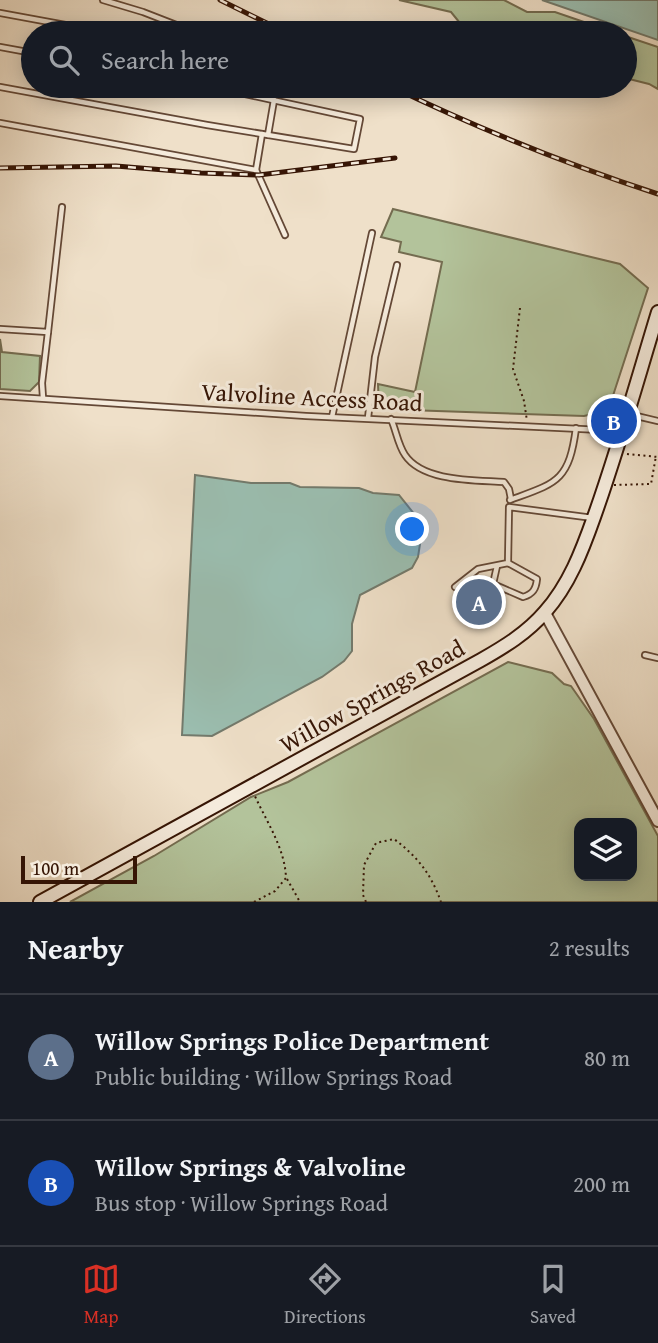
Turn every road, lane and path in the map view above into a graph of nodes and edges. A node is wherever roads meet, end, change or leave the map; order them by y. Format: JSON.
{"nodes":[{"id":1,"x":103,"y":0,"type":"edge"},
{"id":2,"x":0,"y":13,"type":"edge"},
{"id":3,"x":43,"y":21,"type":"edge"},
{"id":4,"x":166,"y":21,"type":"edge"},
{"id":5,"x":0,"y":47,"type":"edge"},
{"id":6,"x":21,"y":51,"type":"edge"},
{"id":7,"x":0,"y":87,"type":"edge"},
{"id":8,"x":21,"y":91,"type":"edge"},
{"id":9,"x":61,"y":98,"type":"edge"},
{"id":10,"x":268,"y":98,"type":"edge"},
{"id":11,"x":274,"y":100,"type":"junction"},
{"id":12,"x":0,"y":123,"type":"edge"},
{"id":13,"x":265,"y":135,"type":"junction"},
{"id":14,"x":256,"y":170,"type":"junction"},
{"id":15,"x":62,"y":206,"type":"dead end"},
{"id":16,"x":372,"y":233,"type":"dead end"},
{"id":17,"x":285,"y":235,"type":"dead end"},
{"id":18,"x":397,"y":265,"type":"dead end"},
{"id":19,"x":520,"y":307,"type":"dead end"},
{"id":20,"x":658,"y":312,"type":"edge"},
{"id":21,"x":0,"y":329,"type":"edge"},
{"id":22,"x":48,"y":332,"type":"junction"},
{"id":23,"x":0,"y":396,"type":"edge"},
{"id":24,"x":43,"y":398,"type":"junction"},
{"id":25,"x":627,"y":413,"type":"junction"},
{"id":26,"x":331,"y":417,"type":"junction"},
{"id":27,"x":368,"y":418,"type":"junction"},
{"id":28,"x":391,"y":419,"type":"junction"},
{"id":29,"x":658,"y":421,"type":"edge"},
{"id":30,"x":528,"y":426,"type":"junction"},
{"id":31,"x":576,"y":428,"type":"junction"},
{"id":32,"x":623,"y":431,"type":"junction"},
{"id":33,"x":616,"y":454,"type":"junction"},
{"id":34,"x":657,"y":456,"type":"edge"},
{"id":35,"x":606,"y":485,"type":"junction"},
{"id":36,"x":511,"y":499,"type":"junction"},
{"id":37,"x":509,"y":507,"type":"junction"},
{"id":38,"x":594,"y":518,"type":"junction"},
{"id":39,"x":508,"y":563,"type":"junction"},
{"id":40,"x":497,"y":566,"type":"junction"},
{"id":41,"x":455,"y":587,"type":"dead end"},
{"id":42,"x":545,"y":612,"type":"junction"},
{"id":43,"x":645,"y":655,"type":"dead end"},
{"id":44,"x":658,"y":658,"type":"edge"},
{"id":45,"x":251,"y":786,"type":"junction"},
{"id":46,"x":658,"y":821,"type":"edge"},
{"id":47,"x":286,"y":878,"type":"junction"},
{"id":48,"x":40,"y":902,"type":"edge"},
{"id":49,"x":254,"y":902,"type":"edge"},
{"id":50,"x":300,"y":902,"type":"edge"},
{"id":51,"x":366,"y":902,"type":"edge"},
{"id":52,"x":441,"y":902,"type":"edge"}],
"edges":[{"from":1,"to":4,"type":"lane"},
{"from":2,"to":3,"type":"lane"},
{"from":5,"to":6,"type":"lane"},
{"from":7,"to":8,"type":"lane"},
{"from":9,"to":13,"type":"lane"},
{"from":10,"to":11,"type":"lane"},
{"from":11,"to":13,"type":"lane"},
{"from":11,"to":13,"type":"lane"},
{"from":12,"to":14,"type":"lane"},
{"from":13,"to":14,"type":"lane"},
{"from":14,"to":17,"type":"lane"},
{"from":15,"to":22,"type":"lane"},
{"from":16,"to":26,"type":"lane"},
{"from":18,"to":27,"type":"lane"},
{"from":19,"to":30,"type":"path"},
{"from":20,"to":25,"type":"main road","name":"Willow Springs Road"},
{"from":21,"to":22,"type":"lane"},
{"from":22,"to":24,"type":"lane"},
{"from":23,"to":24,"type":"lane","name":"Valvoline Access Road"},
{"from":24,"to":26,"type":"lane","name":"Valvoline Access Road"},
{"from":25,"to":29,"type":"lane"},
{"from":25,"to":32,"type":"main road","name":"Willow Springs Road"},
{"from":26,"to":27,"type":"lane","name":"Valvoline Access Road"},
{"from":27,"to":28,"type":"lane","name":"Valvoline Access Road"},
{"from":28,"to":30,"type":"lane","name":"Valvoline Access Road"},
{"from":28,"to":36,"type":"lane"},
{"from":30,"to":31,"type":"lane","name":"Valvoline Access Road"},
{"from":31,"to":32,"type":"lane","name":"Valvoline Access Road"},
{"from":31,"to":36,"type":"lane"},
{"from":32,"to":33,"type":"main road","name":"Willow Springs Road"},
{"from":33,"to":34,"type":"path"},
{"from":33,"to":35,"type":"main road","name":"Willow Springs Road"},
{"from":34,"to":35,"type":"path"},
{"from":35,"to":38,"type":"main road","name":"Willow Springs Road"},
{"from":36,"to":37,"type":"lane"},
{"from":37,"to":38,"type":"lane"},
{"from":37,"to":39,"type":"lane"},
{"from":38,"to":42,"type":"main road","name":"Willow Springs Road"},
{"from":39,"to":40,"type":"lane"},
{"from":39,"to":40,"type":"lane"},
{"from":40,"to":41,"type":"lane"},
{"from":42,"to":45,"type":"main road","name":"Willow Springs Road"},
{"from":42,"to":46,"type":"street"},
{"from":43,"to":44,"type":"lane"},
{"from":45,"to":47,"type":"path"},
{"from":45,"to":48,"type":"main road","name":"Willow Springs Road"},
{"from":47,"to":49,"type":"path"},
{"from":47,"to":50,"type":"path"},
{"from":51,"to":52,"type":"path"}]}
